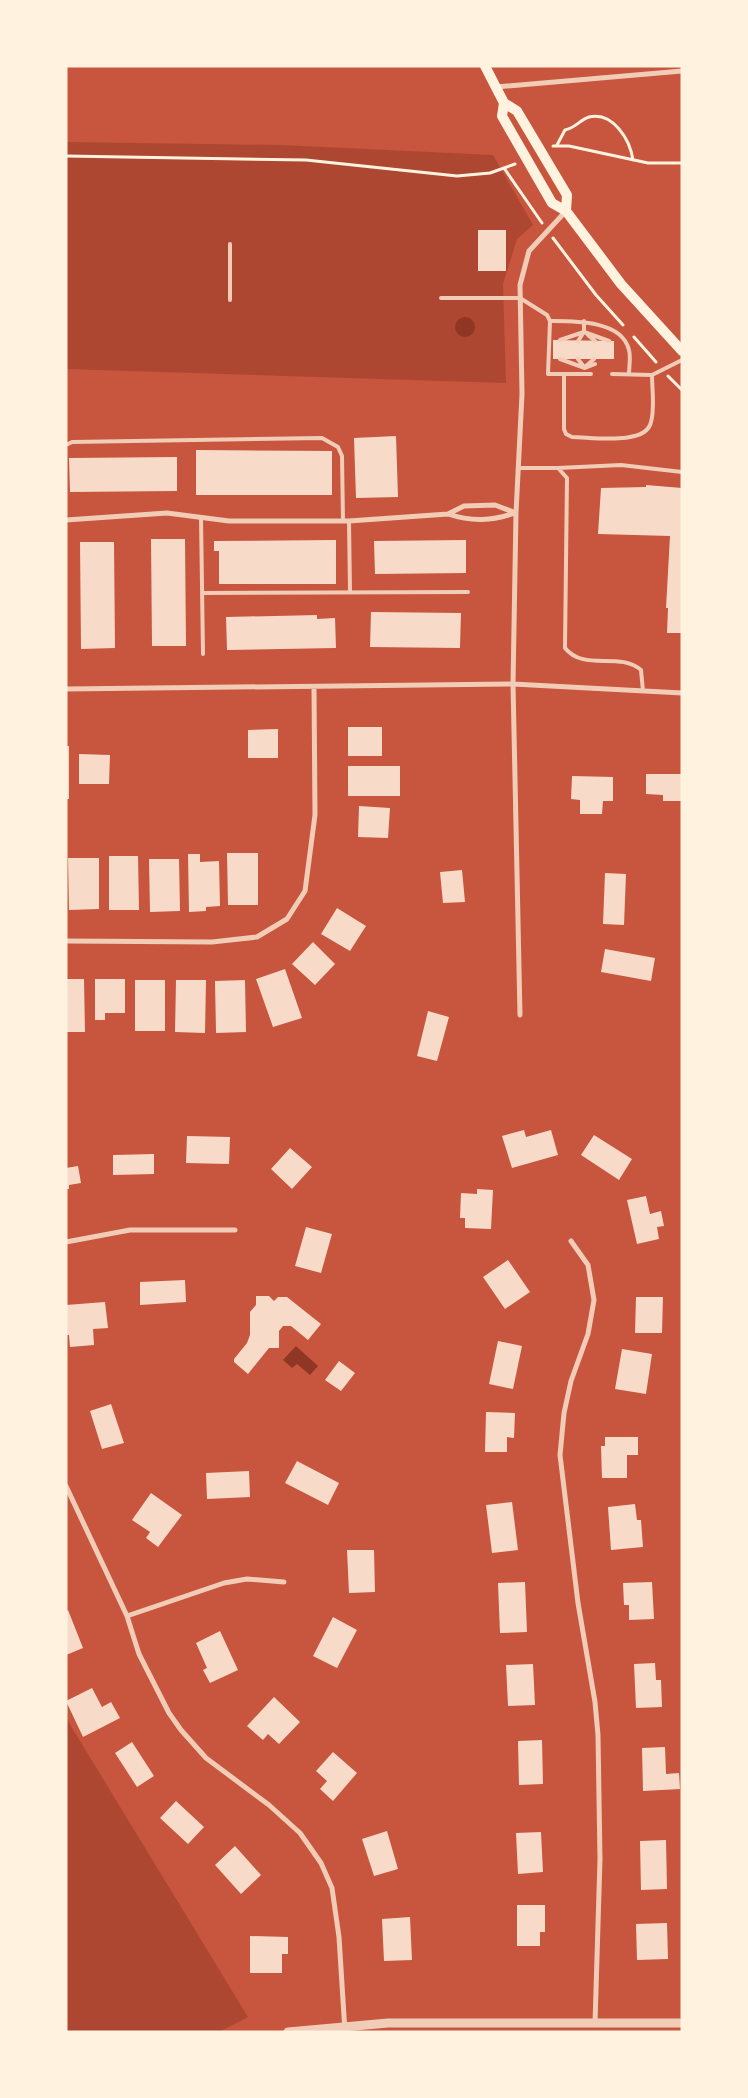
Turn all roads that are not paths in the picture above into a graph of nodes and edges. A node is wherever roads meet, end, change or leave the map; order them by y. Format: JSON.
{"nodes":[{"id":1,"x":485,"y":66,"type":"edge"},
{"id":2,"x":682,"y":71,"type":"edge"},
{"id":3,"x":495,"y":87,"type":"junction"},
{"id":4,"x":504,"y":104,"type":"junction"},
{"id":5,"x":566,"y":211,"type":"junction"},
{"id":6,"x":230,"y":244,"type":"dead end"},
{"id":7,"x":441,"y":298,"type":"dead end"},
{"id":8,"x":520,"y":298,"type":"junction"},
{"id":9,"x":230,"y":300,"type":"dead end"},
{"id":10,"x":550,"y":321,"type":"junction"},
{"id":11,"x":584,"y":321,"type":"junction"},
{"id":12,"x":584,"y":332,"type":"junction"},
{"id":13,"x":560,"y":340,"type":"dead end"},
{"id":14,"x":578,"y":341,"type":"dead end"},
{"id":15,"x":595,"y":341,"type":"dead end"},
{"id":16,"x":609,"y":341,"type":"dead end"},
{"id":17,"x":682,"y":351,"type":"edge"},
{"id":18,"x":560,"y":359,"type":"dead end"},
{"id":19,"x":578,"y":359,"type":"dead end"},
{"id":20,"x":682,"y":360,"type":"edge"},
{"id":21,"x":595,"y":361,"type":"dead end"},
{"id":22,"x":585,"y":368,"type":"junction"},
{"id":23,"x":564,"y":374,"type":"junction"},
{"id":24,"x":584,"y":374,"type":"junction"},
{"id":25,"x":591,"y":374,"type":"dead end"},
{"id":26,"x":612,"y":374,"type":"dead end"},
{"id":27,"x":629,"y":374,"type":"junction"},
{"id":28,"x":652,"y":375,"type":"junction"},
{"id":29,"x":66,"y":445,"type":"edge"},
{"id":30,"x":519,"y":468,"type":"junction"},
{"id":31,"x":558,"y":468,"type":"junction"},
{"id":32,"x":682,"y":472,"type":"edge"},
{"id":33,"x":516,"y":512,"type":"junction"},
{"id":34,"x":448,"y":514,"type":"junction"},
{"id":35,"x":201,"y":517,"type":"junction"},
{"id":36,"x":66,"y":520,"type":"edge"},
{"id":37,"x":346,"y":521,"type":"junction"},
{"id":38,"x":350,"y":592,"type":"junction"},
{"id":39,"x":468,"y":592,"type":"dead end"},
{"id":40,"x":202,"y":593,"type":"junction"},
{"id":41,"x":203,"y":654,"type":"dead end"},
{"id":42,"x":513,"y":684,"type":"junction"},
{"id":43,"x":314,"y":687,"type":"junction"},
{"id":44,"x":66,"y":689,"type":"edge"},
{"id":45,"x":643,"y":691,"type":"junction"},
{"id":46,"x":682,"y":693,"type":"edge"},
{"id":47,"x":66,"y":941,"type":"edge"},
{"id":48,"x":520,"y":1015,"type":"dead end"},
{"id":49,"x":235,"y":1230,"type":"dead end"},
{"id":50,"x":571,"y":1240,"type":"dead end"},
{"id":51,"x":66,"y":1242,"type":"edge"},
{"id":52,"x":66,"y":1486,"type":"edge"},
{"id":53,"x":284,"y":1582,"type":"dead end"},
{"id":54,"x":127,"y":1616,"type":"junction"},
{"id":55,"x":595,"y":2023,"type":"junction"},
{"id":56,"x":682,"y":2023,"type":"edge"},
{"id":57,"x":345,"y":2030,"type":"edge"},
{"id":58,"x":288,"y":2032,"type":"edge"}],
"edges":[{"from":1,"to":3,"type":"main road"},
{"from":2,"to":3,"type":"street"},
{"from":3,"to":4,"type":"main road"},
{"from":4,"to":5,"type":"main road"},
{"from":4,"to":5,"type":"main road"},
{"from":5,"to":8,"type":"street"},
{"from":5,"to":17,"type":"main road"},
{"from":6,"to":9,"type":"lane"},
{"from":7,"to":8,"type":"lane"},
{"from":8,"to":10,"type":"lane"},
{"from":8,"to":30,"type":"street"},
{"from":10,"to":11,"type":"lane"},
{"from":10,"to":23,"type":"lane"},
{"from":11,"to":12,"type":"lane"},
{"from":11,"to":27,"type":"lane"},
{"from":12,"to":13,"type":"lane"},
{"from":12,"to":14,"type":"lane"},
{"from":12,"to":15,"type":"lane"},
{"from":12,"to":16,"type":"lane"},
{"from":18,"to":22,"type":"lane"},
{"from":19,"to":22,"type":"lane"},
{"from":20,"to":28,"type":"lane"},
{"from":21,"to":22,"type":"lane"},
{"from":22,"to":24,"type":"lane"},
{"from":23,"to":24,"type":"lane"},
{"from":23,"to":28,"type":"lane"},
{"from":24,"to":25,"type":"lane"},
{"from":26,"to":27,"type":"lane"},
{"from":27,"to":28,"type":"lane"},
{"from":29,"to":37,"type":"lane"},
{"from":30,"to":31,"type":"lane"},
{"from":30,"to":33,"type":"street"},
{"from":31,"to":32,"type":"lane"},
{"from":31,"to":45,"type":"lane"},
{"from":33,"to":34,"type":"street"},
{"from":33,"to":34,"type":"street"},
{"from":33,"to":42,"type":"street"},
{"from":34,"to":37,"type":"street"},
{"from":35,"to":36,"type":"street"},
{"from":35,"to":37,"type":"street"},
{"from":35,"to":40,"type":"lane"},
{"from":37,"to":38,"type":"lane"},
{"from":38,"to":39,"type":"lane"},
{"from":38,"to":40,"type":"lane"},
{"from":40,"to":41,"type":"lane"},
{"from":42,"to":43,"type":"street"},
{"from":42,"to":45,"type":"street"},
{"from":42,"to":48,"type":"street"},
{"from":43,"to":44,"type":"street"},
{"from":43,"to":47,"type":"street"},
{"from":45,"to":46,"type":"street"},
{"from":49,"to":51,"type":"street"},
{"from":50,"to":55,"type":"street"},
{"from":52,"to":54,"type":"street"},
{"from":53,"to":54,"type":"street"},
{"from":54,"to":57,"type":"street"},
{"from":55,"to":56,"type":"street"},
{"from":55,"to":57,"type":"street"},
{"from":57,"to":58,"type":"street"}]}
